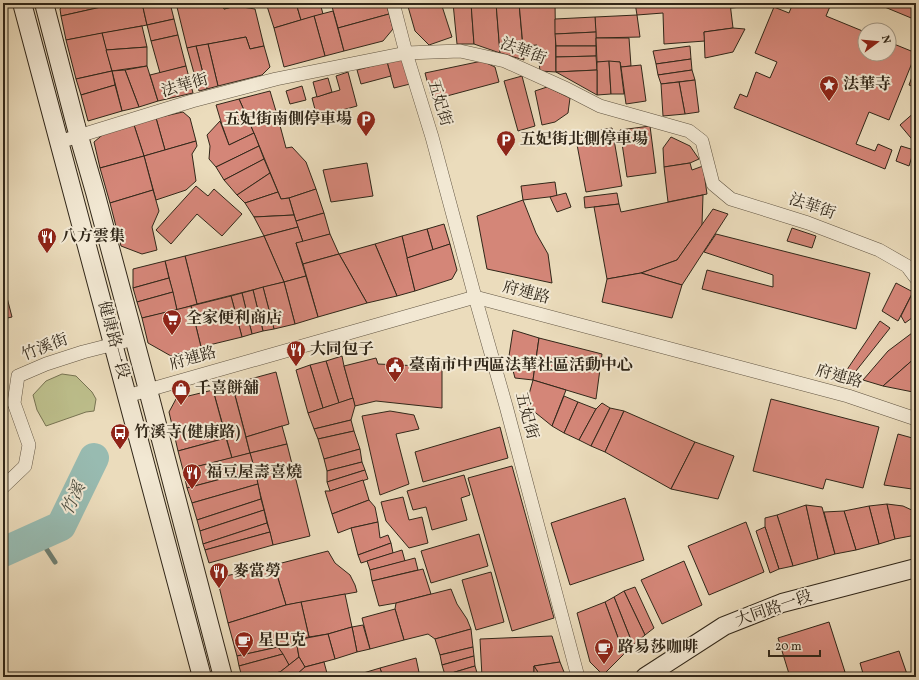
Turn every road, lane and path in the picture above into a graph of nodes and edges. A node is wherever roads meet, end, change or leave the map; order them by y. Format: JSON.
{"nodes":[{"id":1,"x":22,"y":3,"type":"edge"},
{"id":2,"x":44,"y":3,"type":"edge"},
{"id":3,"x":393,"y":3,"type":"edge"},
{"id":4,"x":406,"y":53,"type":"junction"},
{"id":5,"x":79,"y":136,"type":"junction"},
{"id":6,"x":59,"y":142,"type":"junction"},
{"id":7,"x":916,"y":278,"type":"edge"},
{"id":8,"x":475,"y":297,"type":"junction"},
{"id":9,"x":134,"y":339,"type":"junction"},
{"id":10,"x":114,"y":344,"type":"junction"},
{"id":11,"x":148,"y":390,"type":"junction"},
{"id":12,"x":128,"y":396,"type":"junction"},
{"id":13,"x":916,"y":419,"type":"edge"},
{"id":14,"x":3,"y":487,"type":"edge"},
{"id":15,"x":916,"y":568,"type":"edge"},
{"id":16,"x":202,"y":677,"type":"edge"},
{"id":17,"x":223,"y":677,"type":"edge"},
{"id":18,"x":578,"y":677,"type":"edge"},
{"id":19,"x":645,"y":677,"type":"edge"}],
"edges":[{"from":1,"to":6,"type":"street","name":"健康路一段"},
{"from":2,"to":5,"type":"street","name":"健康路一段"},
{"from":3,"to":4,"type":"street","name":"五妃街"},
{"from":4,"to":5,"type":"street","name":"法華街"},
{"from":4,"to":7,"type":"street","name":"法華街"},
{"from":4,"to":8,"type":"street","name":"五妃街"},
{"from":5,"to":6,"type":"street","name":"法華街"},
{"from":5,"to":9,"type":"street","name":"健康路一段"},
{"from":6,"to":10,"type":"street","name":"健康路一段"},
{"from":8,"to":11,"type":"street","name":"府連路"},
{"from":8,"to":13,"type":"street","name":"府連路"},
{"from":8,"to":18,"type":"street","name":"五妃街"},
{"from":9,"to":10,"type":"street","name":"竹溪街"},
{"from":9,"to":11,"type":"street","name":"健康路一段"},
{"from":10,"to":12,"type":"street","name":"健康路一段"},
{"from":10,"to":14,"type":"street","name":"竹溪街"},
{"from":11,"to":12,"type":"street","name":"府連路"},
{"from":11,"to":17,"type":"street","name":"健康路一段"},
{"from":12,"to":16,"type":"street","name":"健康路一段"},
{"from":15,"to":19,"type":"street","name":"大同路一段"}]}
